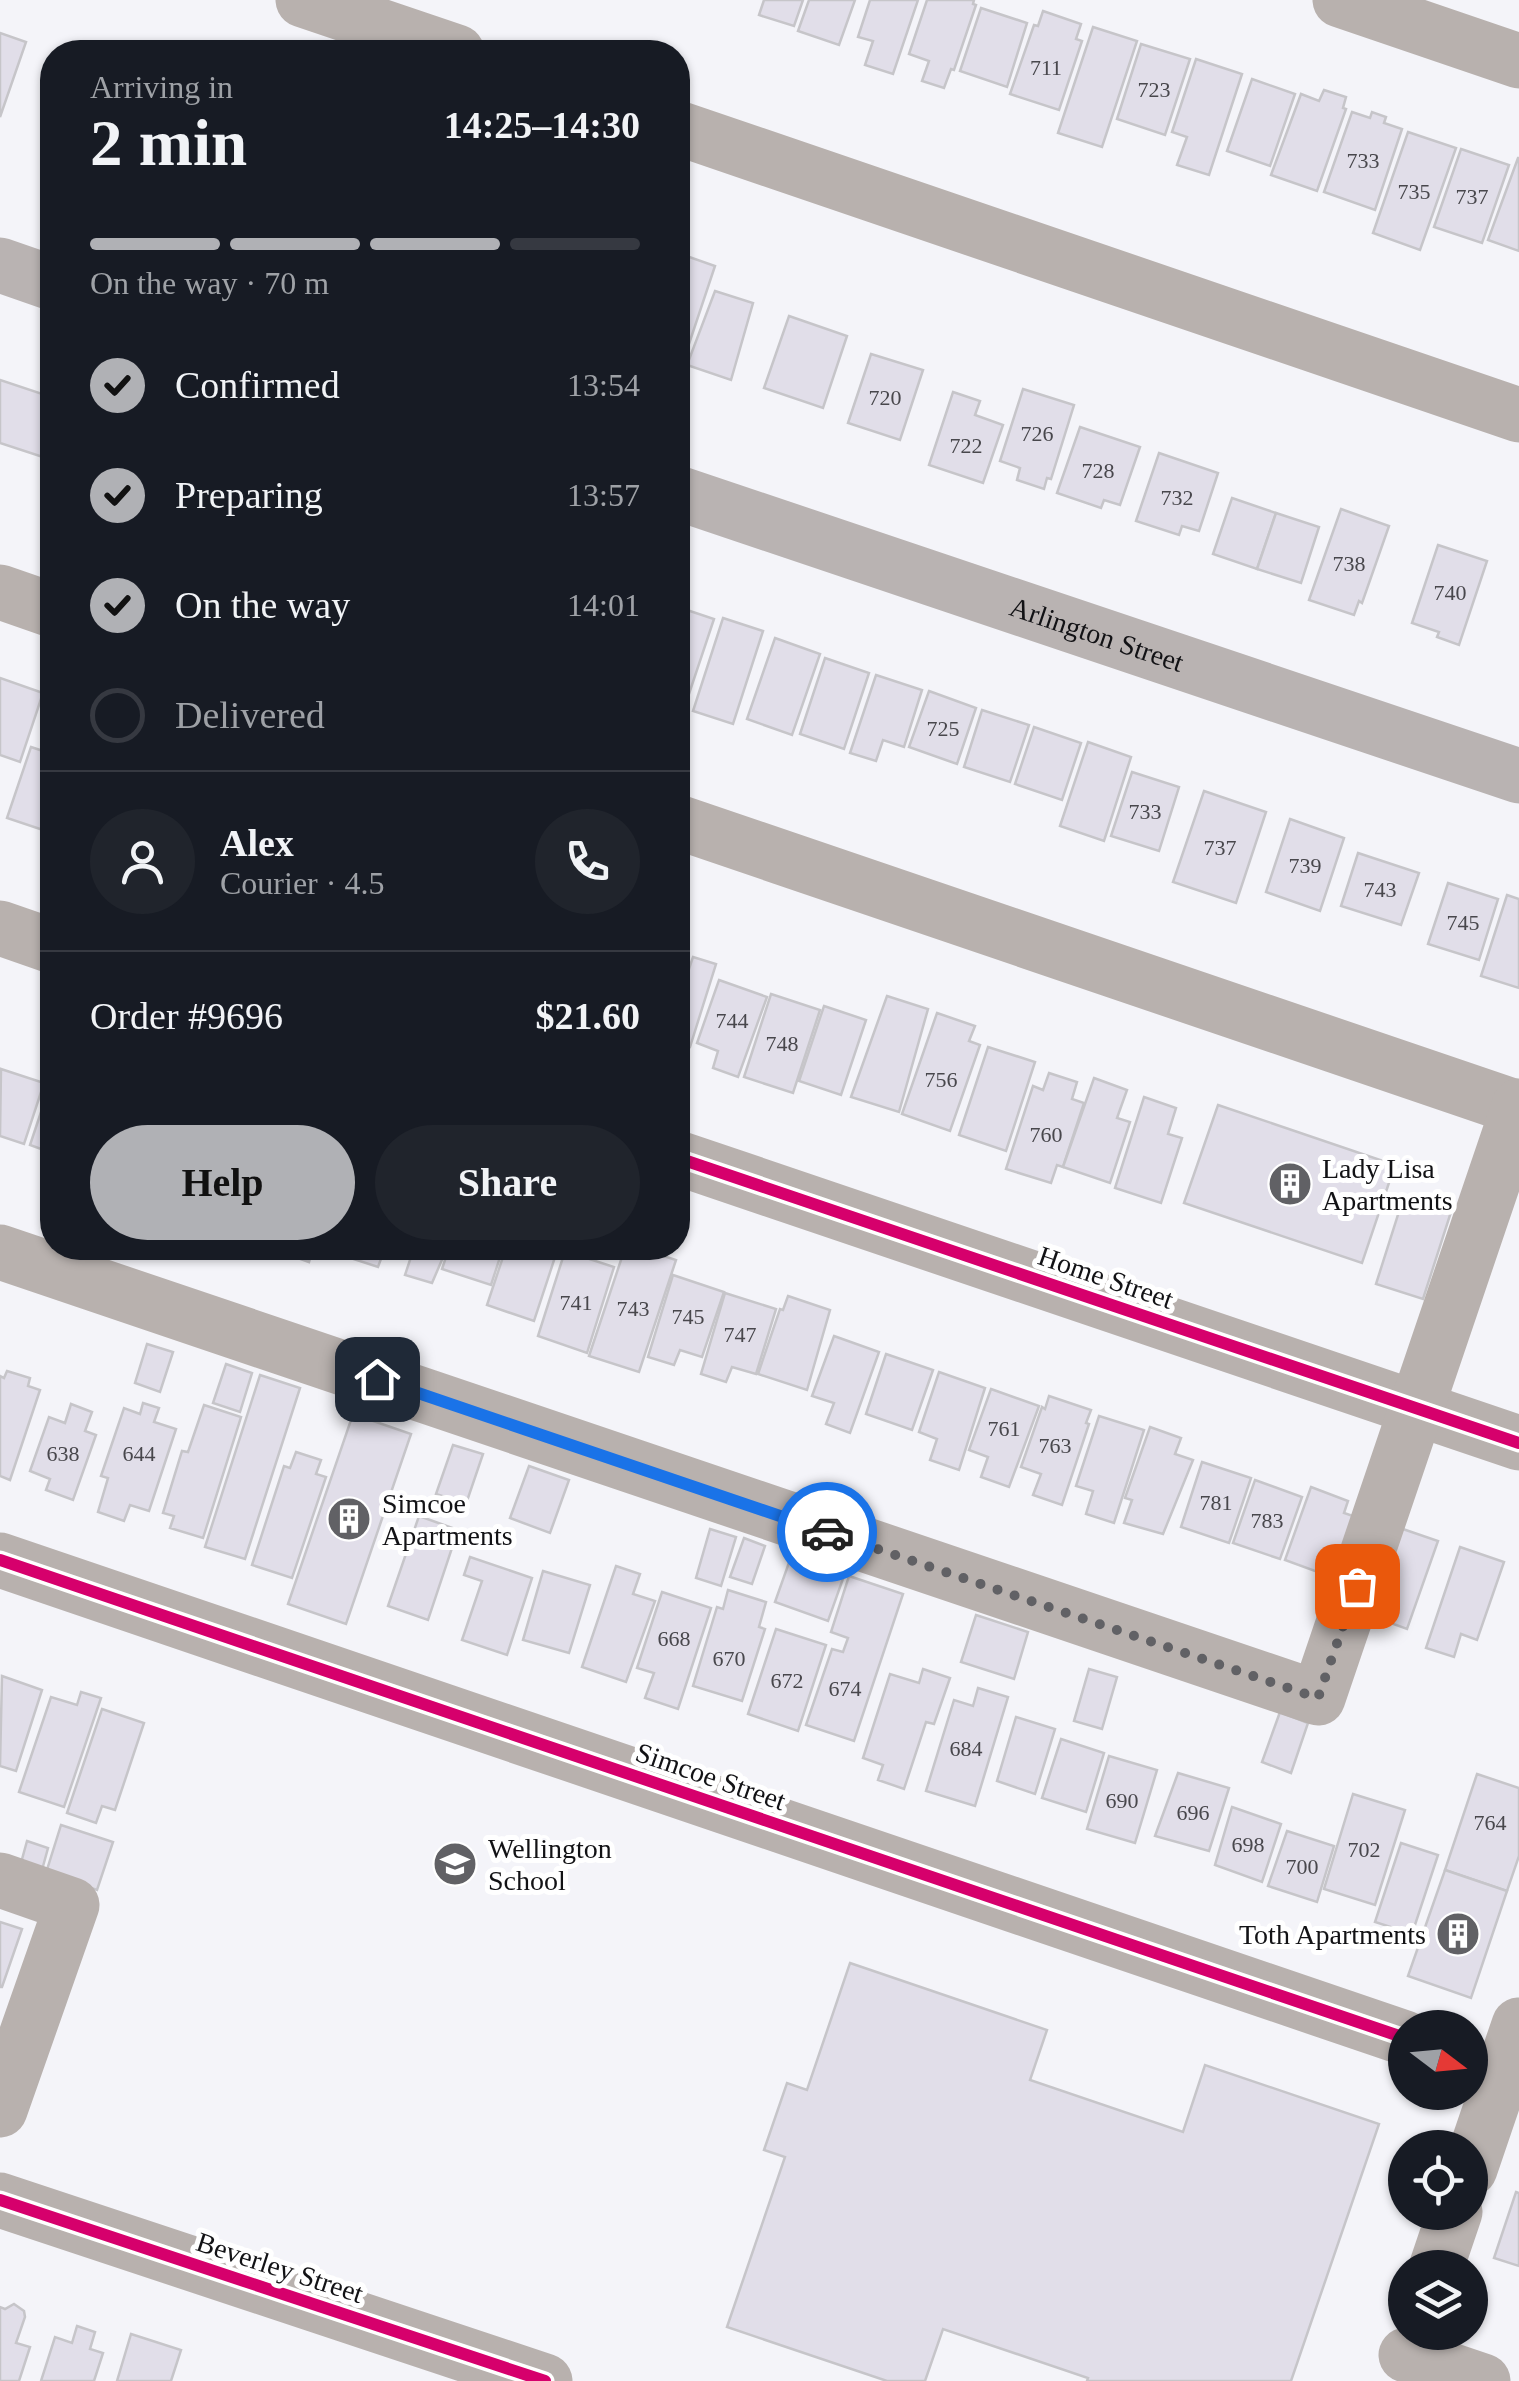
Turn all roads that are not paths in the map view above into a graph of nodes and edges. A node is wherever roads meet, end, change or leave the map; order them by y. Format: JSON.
{"nodes":[{"id":1,"x":303,"y":0,"type":"edge"},
{"id":2,"x":1340,"y":0,"type":"edge"},
{"id":3,"x":421,"y":40,"type":"edge"},
{"id":4,"x":1519,"y":62,"type":"edge"},
{"id":5,"x":690,"y":132,"type":"edge"},
{"id":6,"x":0,"y":265,"type":"edge"},
{"id":7,"x":40,"y":278,"type":"edge"},
{"id":8,"x":1519,"y":415,"type":"edge"},
{"id":9,"x":690,"y":497,"type":"edge"},
{"id":10,"x":0,"y":592,"type":"edge"},
{"id":11,"x":40,"y":606,"type":"edge"},
{"id":12,"x":1519,"y":776,"type":"edge"},
{"id":13,"x":690,"y":826,"type":"edge"},
{"id":14,"x":0,"y":928,"type":"edge"},
{"id":15,"x":40,"y":942,"type":"edge"},
{"id":16,"x":1519,"y":1107,"type":"edge"},
{"id":17,"x":690,"y":1162,"type":"edge"},
{"id":18,"x":0,"y":1252,"type":"edge"},
{"id":19,"x":1418,"y":1409,"type":"junction"},
{"id":20,"x":1519,"y":1443,"type":"edge"},
{"id":21,"x":0,"y":1560,"type":"edge"},
{"id":22,"x":0,"y":1880,"type":"edge"},
{"id":23,"x":1388,"y":2032,"type":"edge"},
{"id":24,"x":1503,"y":2058,"type":"edge"},
{"id":25,"x":0,"y":2110,"type":"edge"},
{"id":26,"x":1482,"y":2130,"type":"edge"},
{"id":27,"x":0,"y":2200,"type":"edge"},
{"id":28,"x":1406,"y":2356,"type":"edge"},
{"id":29,"x":545,"y":2381,"type":"edge"},
{"id":30,"x":1483,"y":2381,"type":"edge"}],
"edges":[{"from":1,"to":3,"type":"street"},
{"from":2,"to":4,"type":"street"},
{"from":5,"to":8,"type":"street"},
{"from":6,"to":7,"type":"main road"},
{"from":9,"to":12,"type":"main road","name":"Arlington Street"},
{"from":10,"to":11,"type":"street"},
{"from":13,"to":16,"type":"street"},
{"from":14,"to":15,"type":"street"},
{"from":16,"to":19,"type":"street"},
{"from":17,"to":19,"type":"street","name":"Home Street"},
{"from":18,"to":19,"type":"street"},
{"from":19,"to":20,"type":"street","name":"Home Street"},
{"from":21,"to":23,"type":"street","name":"Simcoe Street"},
{"from":22,"to":25,"type":"street"},
{"from":24,"to":26,"type":"street"},
{"from":27,"to":29,"type":"street","name":"Beverley Street"},
{"from":28,"to":30,"type":"street"}]}
